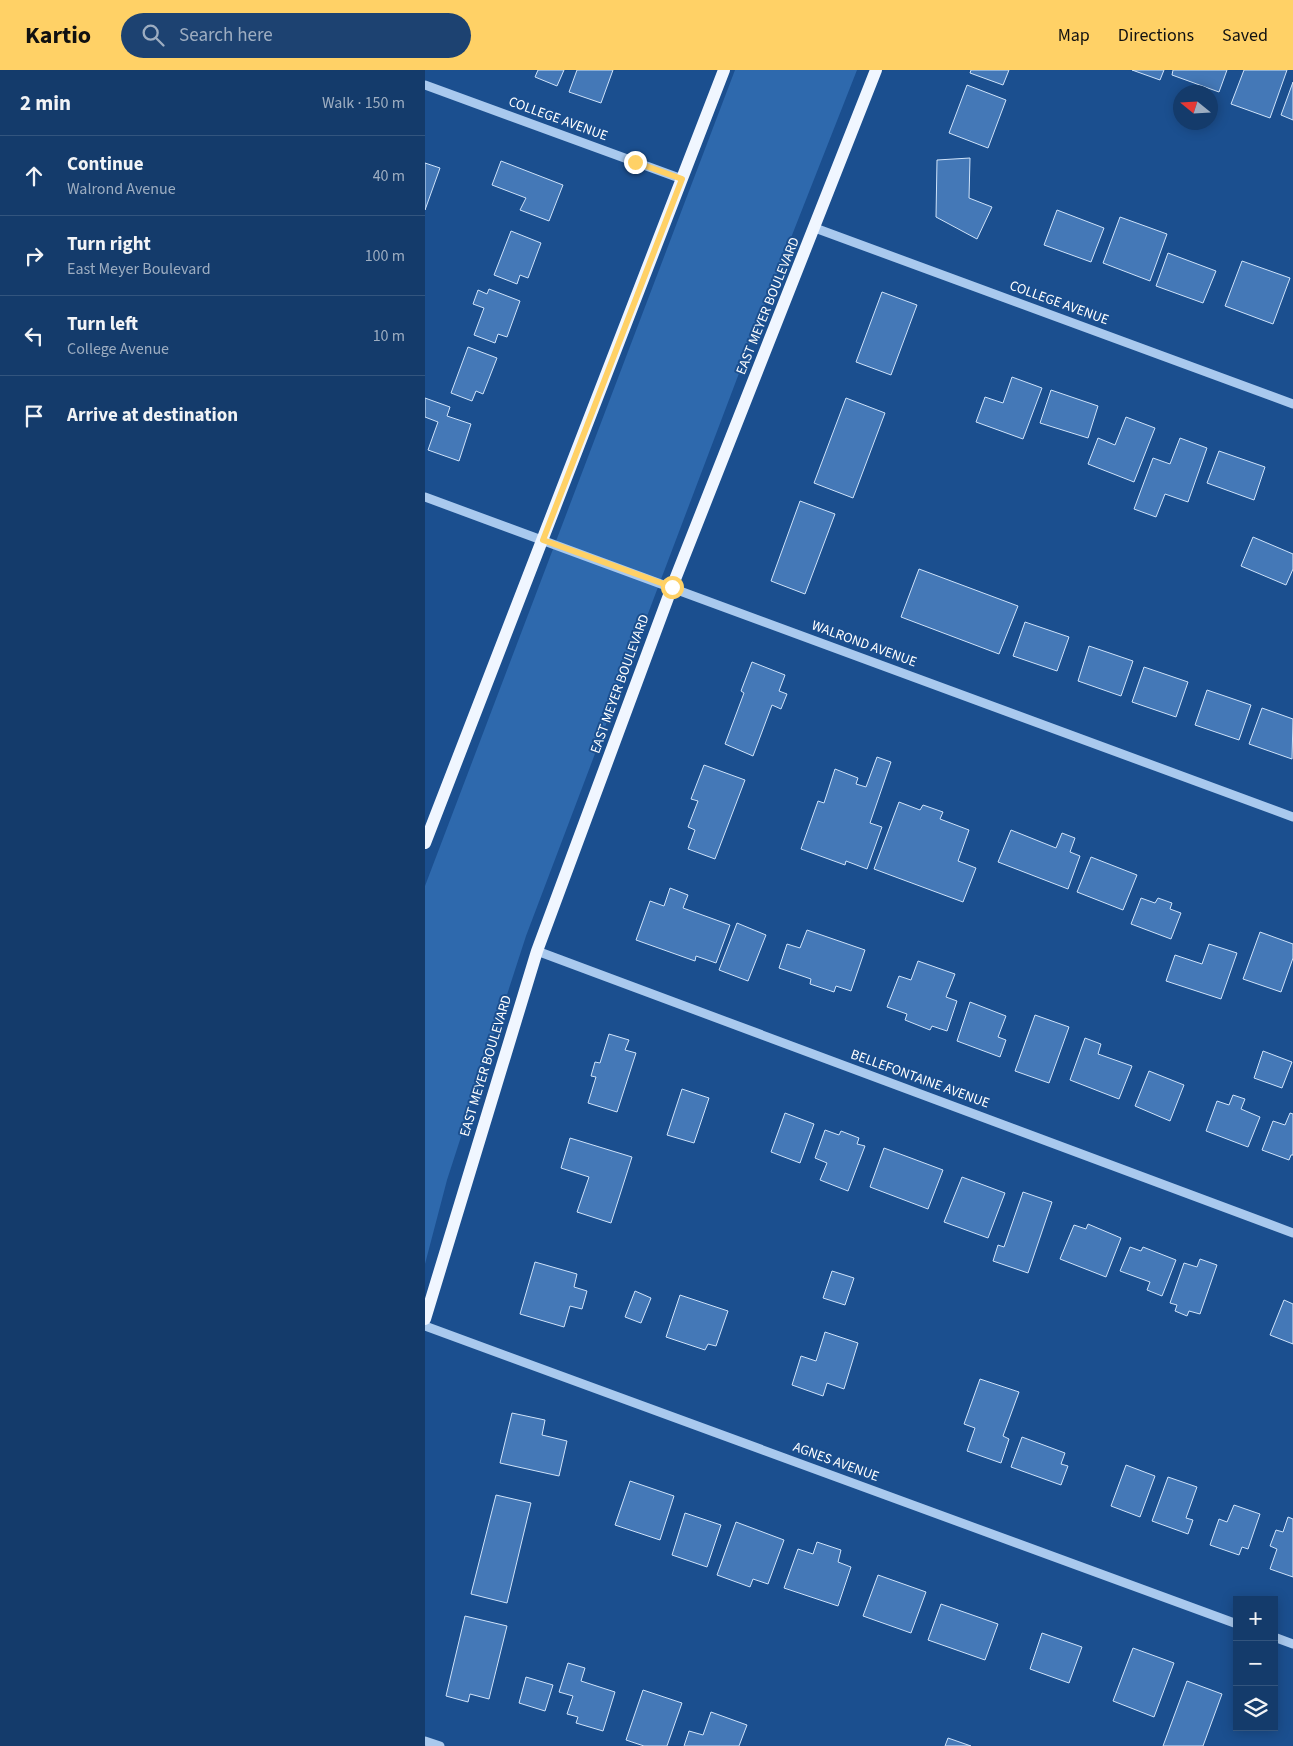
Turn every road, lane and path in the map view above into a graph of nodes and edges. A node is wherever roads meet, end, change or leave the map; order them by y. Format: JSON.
{"nodes":[{"id":1,"x":724,"y":70,"type":"edge"},
{"id":2,"x":876,"y":70,"type":"edge"},
{"id":3,"x":425,"y":85,"type":"edge"},
{"id":4,"x":682,"y":179,"type":"junction"},
{"id":5,"x":815,"y":228,"type":"junction"},
{"id":6,"x":1293,"y":404,"type":"edge"},
{"id":7,"x":425,"y":497,"type":"edge"},
{"id":8,"x":543,"y":540,"type":"junction"},
{"id":9,"x":672,"y":587,"type":"junction"},
{"id":10,"x":1293,"y":817,"type":"edge"},
{"id":11,"x":425,"y":843,"type":"edge"},
{"id":12,"x":537,"y":951,"type":"junction"},
{"id":13,"x":1293,"y":1233,"type":"edge"},
{"id":14,"x":425,"y":1319,"type":"edge"},
{"id":15,"x":425,"y":1326,"type":"edge"},
{"id":16,"x":1233,"y":1623,"type":"edge"},
{"id":17,"x":1278,"y":1638,"type":"edge"},
{"id":18,"x":1293,"y":1644,"type":"edge"},
{"id":19,"x":425,"y":1740,"type":"edge"},
{"id":20,"x":440,"y":1746,"type":"edge"}],
"edges":[{"from":1,"to":4,"type":"main road"},
{"from":2,"to":5,"type":"main road","name":"EAST MEYER BOULEVARD"},
{"from":3,"to":4,"type":"street","name":"COLLEGE AVENUE"},
{"from":4,"to":8,"type":"main road"},
{"from":5,"to":6,"type":"street","name":"COLLEGE AVENUE"},
{"from":5,"to":9,"type":"main road","name":"EAST MEYER BOULEVARD"},
{"from":7,"to":8,"type":"street","name":"WALROND AVENUE"},
{"from":8,"to":9,"type":"street","name":"WALROND AVENUE"},
{"from":8,"to":11,"type":"main road"},
{"from":9,"to":10,"type":"street","name":"WALROND AVENUE"},
{"from":9,"to":12,"type":"main road","name":"EAST MEYER BOULEVARD"},
{"from":12,"to":13,"type":"street","name":"BELLEFONTAINE AVENUE"},
{"from":12,"to":14,"type":"main road","name":"EAST MEYER BOULEVARD"},
{"from":15,"to":16,"type":"street","name":"AGNES AVENUE"},
{"from":17,"to":18,"type":"street"},
{"from":19,"to":20,"type":"street"}]}
